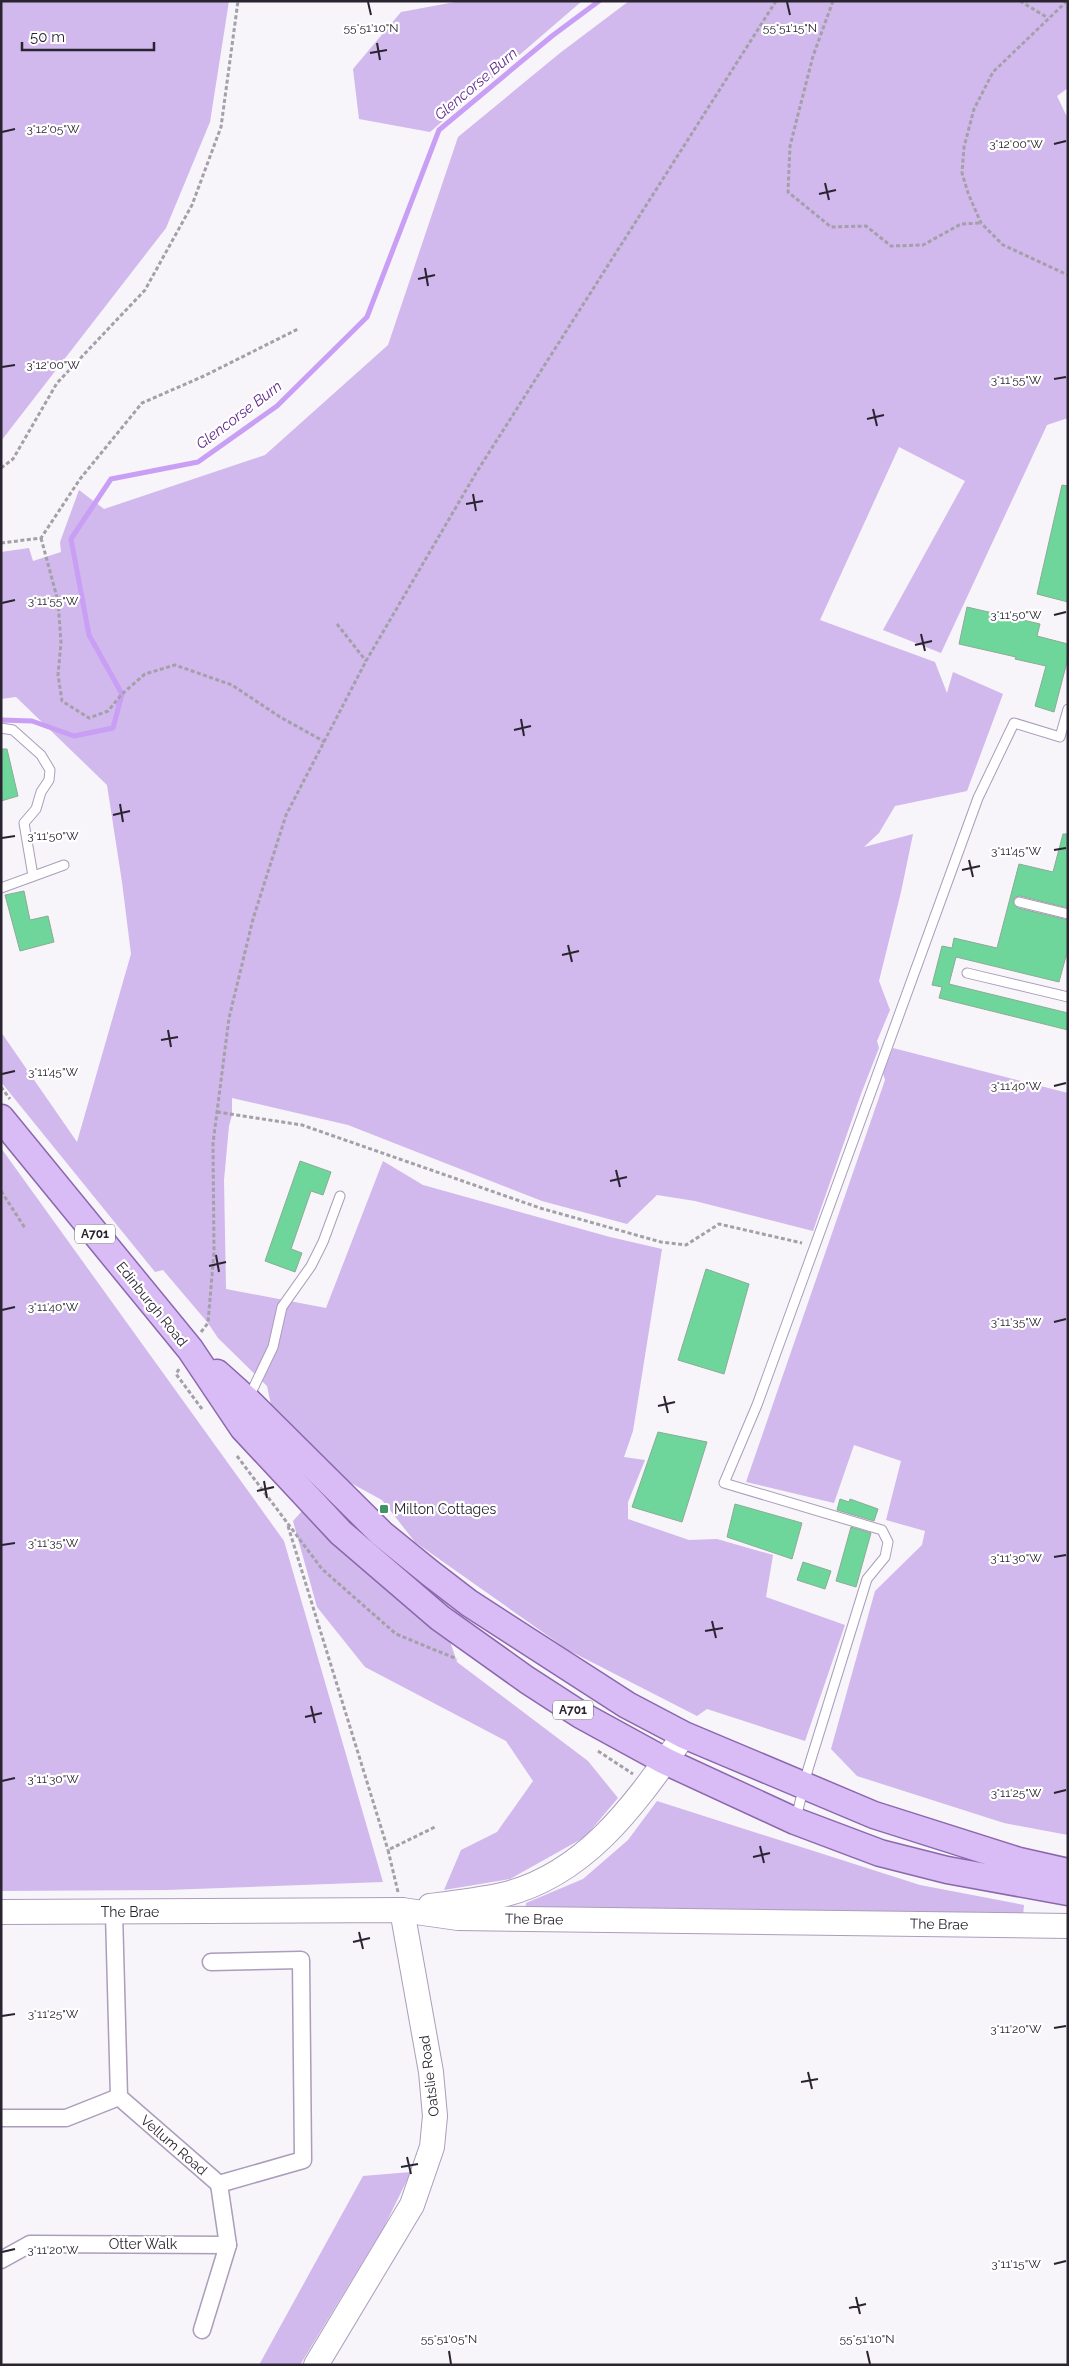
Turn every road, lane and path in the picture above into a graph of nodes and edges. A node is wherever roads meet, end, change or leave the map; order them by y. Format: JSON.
{"nodes":[{"id":1,"x":238,"y":1,"type":"edge"},
{"id":2,"x":776,"y":1,"type":"edge"},
{"id":3,"x":833,"y":1,"type":"edge"},
{"id":4,"x":1020,"y":1,"type":"edge"},
{"id":5,"x":1067,"y":1,"type":"edge"},
{"id":6,"x":1048,"y":18,"type":"junction"},
{"id":7,"x":981,"y":223,"type":"junction"},
{"id":8,"x":1068,"y":275,"type":"edge"},
{"id":9,"x":298,"y":329,"type":"dead end"},
{"id":10,"x":1,"y":468,"type":"edge"},
{"id":11,"x":41,"y":538,"type":"junction"},
{"id":12,"x":1,"y":543,"type":"edge"},
{"id":13,"x":337,"y":624,"type":"dead end"},
{"id":14,"x":366,"y":662,"type":"junction"},
{"id":15,"x":1068,"y":709,"type":"edge"},
{"id":16,"x":1,"y":728,"type":"edge"},
{"id":17,"x":1064,"y":739,"type":"edge"},
{"id":18,"x":325,"y":742,"type":"junction"},
{"id":19,"x":64,"y":865,"type":"dead end"},
{"id":20,"x":33,"y":876,"type":"junction"},
{"id":21,"x":1,"y":888,"type":"edge"},
{"id":22,"x":1019,"y":902,"type":"dead end"},
{"id":23,"x":1068,"y":914,"type":"edge"},
{"id":24,"x":967,"y":973,"type":"dead end"},
{"id":25,"x":1068,"y":997,"type":"edge"},
{"id":26,"x":1,"y":1087,"type":"edge"},
{"id":27,"x":7,"y":1110,"type":"edge"},
{"id":28,"x":217,"y":1112,"type":"junction"},
{"id":29,"x":1,"y":1191,"type":"edge"},
{"id":30,"x":340,"y":1196,"type":"dead end"},
{"id":31,"x":25,"y":1228,"type":"dead end"},
{"id":32,"x":815,"y":1246,"type":"junction"},
{"id":33,"x":192,"y":1338,"type":"junction"},
{"id":34,"x":247,"y":1400,"type":"junction"},
{"id":35,"x":287,"y":1523,"type":"dead end"},
{"id":36,"x":684,"y":1735,"type":"junction"},
{"id":37,"x":665,"y":1761,"type":"junction"},
{"id":38,"x":804,"y":1787,"type":"junction"},
{"id":39,"x":795,"y":1821,"type":"junction"},
{"id":40,"x":435,"y":1827,"type":"dead end"},
{"id":41,"x":388,"y":1850,"type":"junction"},
{"id":42,"x":1068,"y":1872,"type":"edge"},
{"id":43,"x":1068,"y":1892,"type":"edge"},
{"id":44,"x":402,"y":1910,"type":"junction"},
{"id":45,"x":1,"y":1912,"type":"edge"},
{"id":46,"x":114,"y":1913,"type":"junction"},
{"id":47,"x":1068,"y":1926,"type":"edge"},
{"id":48,"x":211,"y":1962,"type":"dead end"},
{"id":49,"x":119,"y":2097,"type":"junction"},
{"id":50,"x":1,"y":2118,"type":"edge"},
{"id":51,"x":219,"y":2184,"type":"junction"},
{"id":52,"x":228,"y":2245,"type":"junction"},
{"id":53,"x":1,"y":2260,"type":"edge"},
{"id":54,"x":202,"y":2330,"type":"dead end"},
{"id":55,"x":316,"y":2365,"type":"edge"}],
"edges":[{"from":1,"to":10,"type":"path"},
{"from":2,"to":14,"type":"path"},
{"from":3,"to":7,"type":"path"},
{"from":4,"to":6,"type":"path"},
{"from":5,"to":6,"type":"path"},
{"from":6,"to":7,"type":"path"},
{"from":7,"to":8,"type":"path"},
{"from":9,"to":11,"type":"path"},
{"from":11,"to":12,"type":"path"},
{"from":11,"to":18,"type":"path"},
{"from":13,"to":14,"type":"path"},
{"from":14,"to":18,"type":"path"},
{"from":15,"to":17,"type":"lane"},
{"from":16,"to":20,"type":"lane"},
{"from":17,"to":32,"type":"lane"},
{"from":18,"to":28,"type":"path"},
{"from":19,"to":20,"type":"lane"},
{"from":20,"to":21,"type":"lane"},
{"from":22,"to":23,"type":"lane"},
{"from":24,"to":25,"type":"lane"},
{"from":26,"to":27,"type":"path"},
{"from":27,"to":33,"type":"main road","name":"Edinburgh Road","number":"A701"},
{"from":28,"to":32,"type":"path"},
{"from":28,"to":33,"type":"path"},
{"from":29,"to":31,"type":"path"},
{"from":30,"to":34,"type":"lane"},
{"from":32,"to":38,"type":"lane"},
{"from":33,"to":34,"type":"main road","number":"A701"},
{"from":33,"to":37,"type":"main road","number":"A701"},
{"from":34,"to":36,"type":"main road","number":"A701"},
{"from":35,"to":41,"type":"path"},
{"from":36,"to":37,"type":"main road"},
{"from":36,"to":38,"type":"main road","number":"A701"},
{"from":37,"to":39,"type":"main road","number":"A701"},
{"from":37,"to":44,"type":"main road"},
{"from":38,"to":39,"type":"lane"},
{"from":38,"to":42,"type":"main road","number":"A701"},
{"from":39,"to":43,"type":"main road","number":"A701"},
{"from":40,"to":41,"type":"path"},
{"from":41,"to":44,"type":"path"},
{"from":44,"to":46,"type":"main road","name":"The Brae"},
{"from":44,"to":47,"type":"main road","name":"The Brae"},
{"from":44,"to":55,"type":"main road","name":"Oatslie Road"},
{"from":45,"to":46,"type":"main road","name":"The Brae"},
{"from":46,"to":49,"type":"street"},
{"from":48,"to":51,"type":"street","name":"Vellum Road"},
{"from":49,"to":50,"type":"street"},
{"from":49,"to":51,"type":"street","name":"Vellum Road"},
{"from":51,"to":52,"type":"street"},
{"from":52,"to":53,"type":"street","name":"Otter Walk"},
{"from":52,"to":54,"type":"street"}]}
